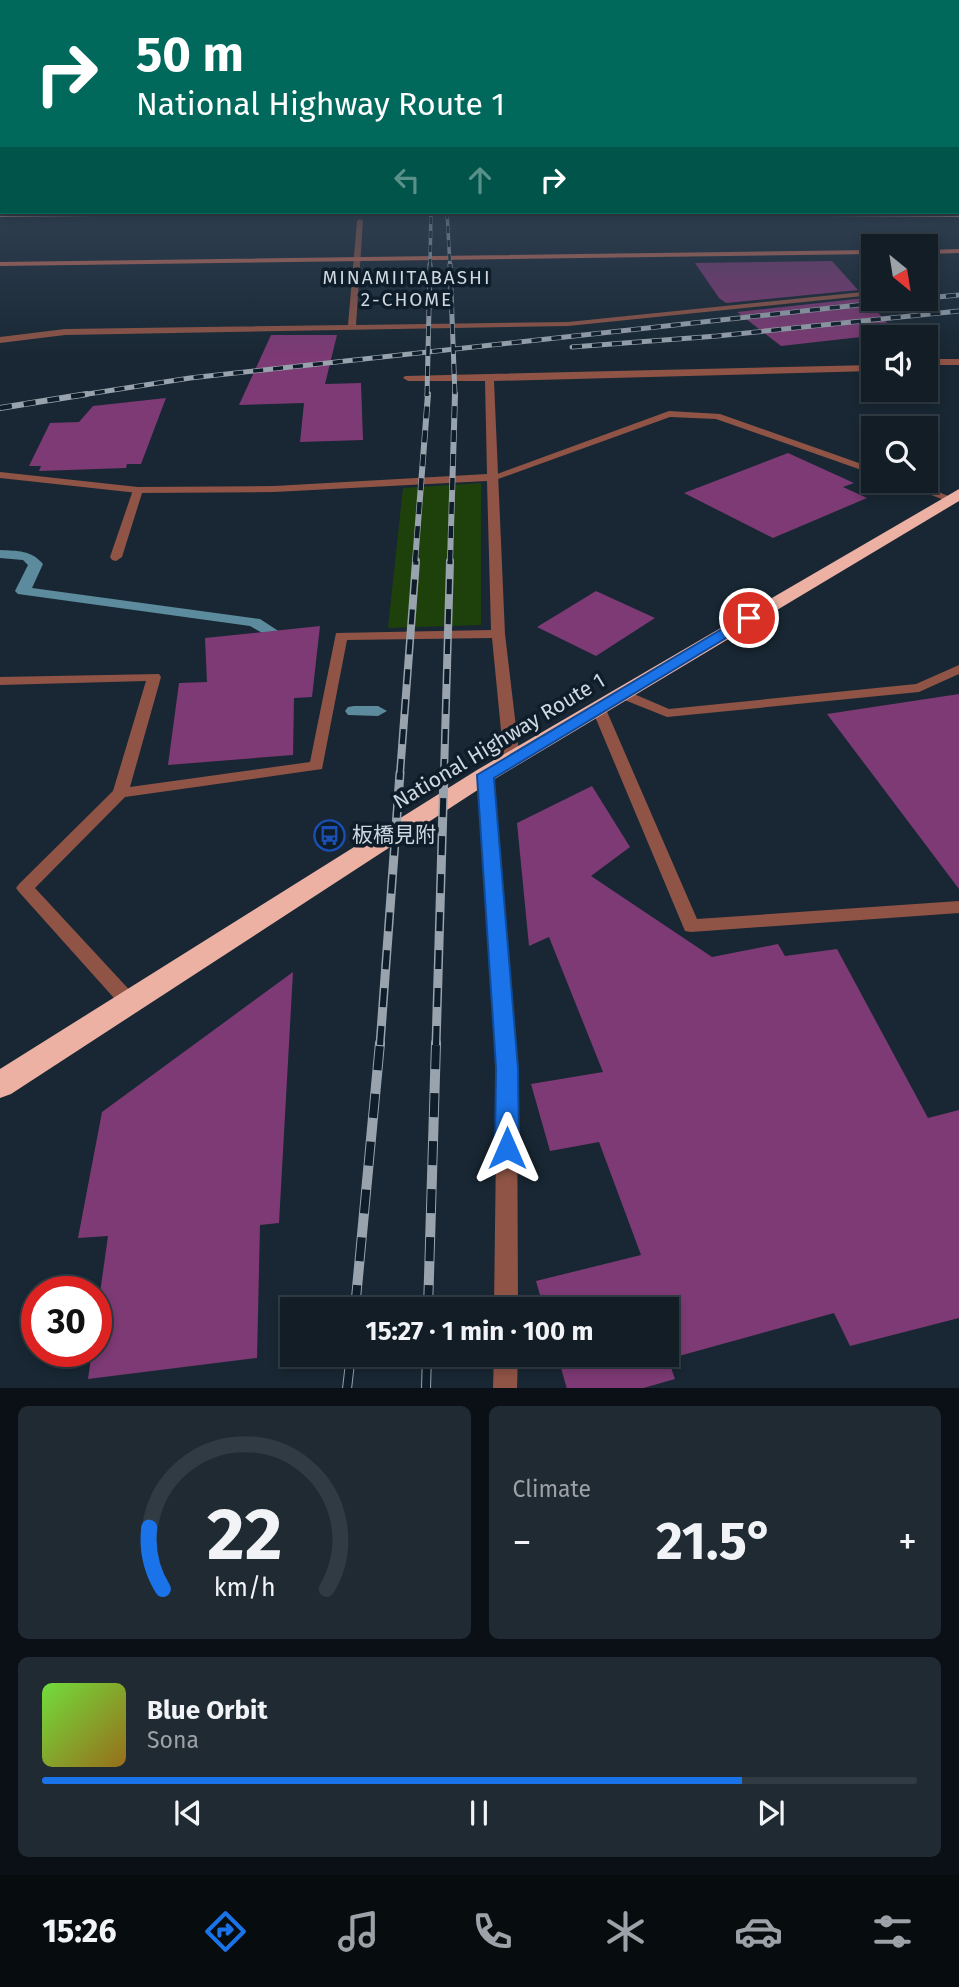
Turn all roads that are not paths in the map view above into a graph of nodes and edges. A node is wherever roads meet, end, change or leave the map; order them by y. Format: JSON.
{"nodes":[{"id":1,"x":359,"y":227,"type":"edge"},
{"id":2,"x":959,"y":251,"type":"edge"},
{"id":3,"x":861,"y":252,"type":"edge"},
{"id":4,"x":938,"y":252,"type":"edge"},
{"id":5,"x":355,"y":259,"type":"junction"},
{"id":6,"x":0,"y":264,"type":"edge"},
{"id":7,"x":861,"y":294,"type":"edge"},
{"id":8,"x":352,"y":327,"type":"junction"},
{"id":9,"x":0,"y":340,"type":"edge"},
{"id":10,"x":938,"y":362,"type":"edge"},
{"id":11,"x":959,"y":362,"type":"edge"},
{"id":12,"x":861,"y":368,"type":"edge"},
{"id":13,"x":408,"y":378,"type":"dead end"},
{"id":14,"x":489,"y":378,"type":"junction"},
{"id":15,"x":861,"y":467,"type":"edge"},
{"id":16,"x":0,"y":475,"type":"edge"},
{"id":17,"x":494,"y":477,"type":"junction"},
{"id":18,"x":138,"y":490,"type":"junction"},
{"id":19,"x":954,"y":496,"type":"edge"},
{"id":20,"x":116,"y":557,"type":"dead end"},
{"id":21,"x":498,"y":634,"type":"junction"},
{"id":22,"x":959,"y":669,"type":"edge"},
{"id":23,"x":0,"y":681,"type":"edge"},
{"id":24,"x":622,"y":694,"type":"junction"},
{"id":25,"x":598,"y":706,"type":"junction"},
{"id":26,"x":512,"y":761,"type":"junction"},
{"id":27,"x":485,"y":775,"type":"junction"},
{"id":28,"x":120,"y":793,"type":"junction"},
{"id":29,"x":959,"y":907,"type":"edge"},
{"id":30,"x":129,"y":1002,"type":"junction"},
{"id":31,"x":0,"y":1085,"type":"edge"},
{"id":32,"x":506,"y":1297,"type":"edge"},
{"id":33,"x":506,"y":1367,"type":"edge"},
{"id":34,"x":505,"y":1388,"type":"edge"}],
"edges":[{"from":1,"to":5,"type":"street"},
{"from":2,"to":4,"type":"street"},
{"from":3,"to":5,"type":"street"},
{"from":5,"to":6,"type":"street"},
{"from":5,"to":8,"type":"street"},
{"from":7,"to":8,"type":"street"},
{"from":8,"to":9,"type":"street"},
{"from":10,"to":11,"type":"street"},
{"from":12,"to":14,"type":"street"},
{"from":13,"to":14,"type":"street"},
{"from":14,"to":17,"type":"street"},
{"from":15,"to":17,"type":"street"},
{"from":16,"to":18,"type":"street"},
{"from":17,"to":18,"type":"street"},
{"from":17,"to":21,"type":"street"},
{"from":18,"to":20,"type":"street"},
{"from":19,"to":24,"type":"highway","name":"National Highway Route 1"},
{"from":21,"to":26,"type":"street"},
{"from":21,"to":28,"type":"street"},
{"from":22,"to":24,"type":"street"},
{"from":23,"to":28,"type":"street"},
{"from":24,"to":25,"type":"highway","name":"National Highway Route 1"},
{"from":25,"to":26,"type":"highway","name":"National Highway Route 1"},
{"from":25,"to":29,"type":"street"},
{"from":26,"to":27,"type":"highway","name":"National Highway Route 1"},
{"from":27,"to":30,"type":"highway","name":"National Highway Route 1"},
{"from":27,"to":32,"type":"street"},
{"from":28,"to":30,"type":"street"},
{"from":30,"to":31,"type":"highway","name":"National Highway Route 1"},
{"from":33,"to":34,"type":"street"}]}
